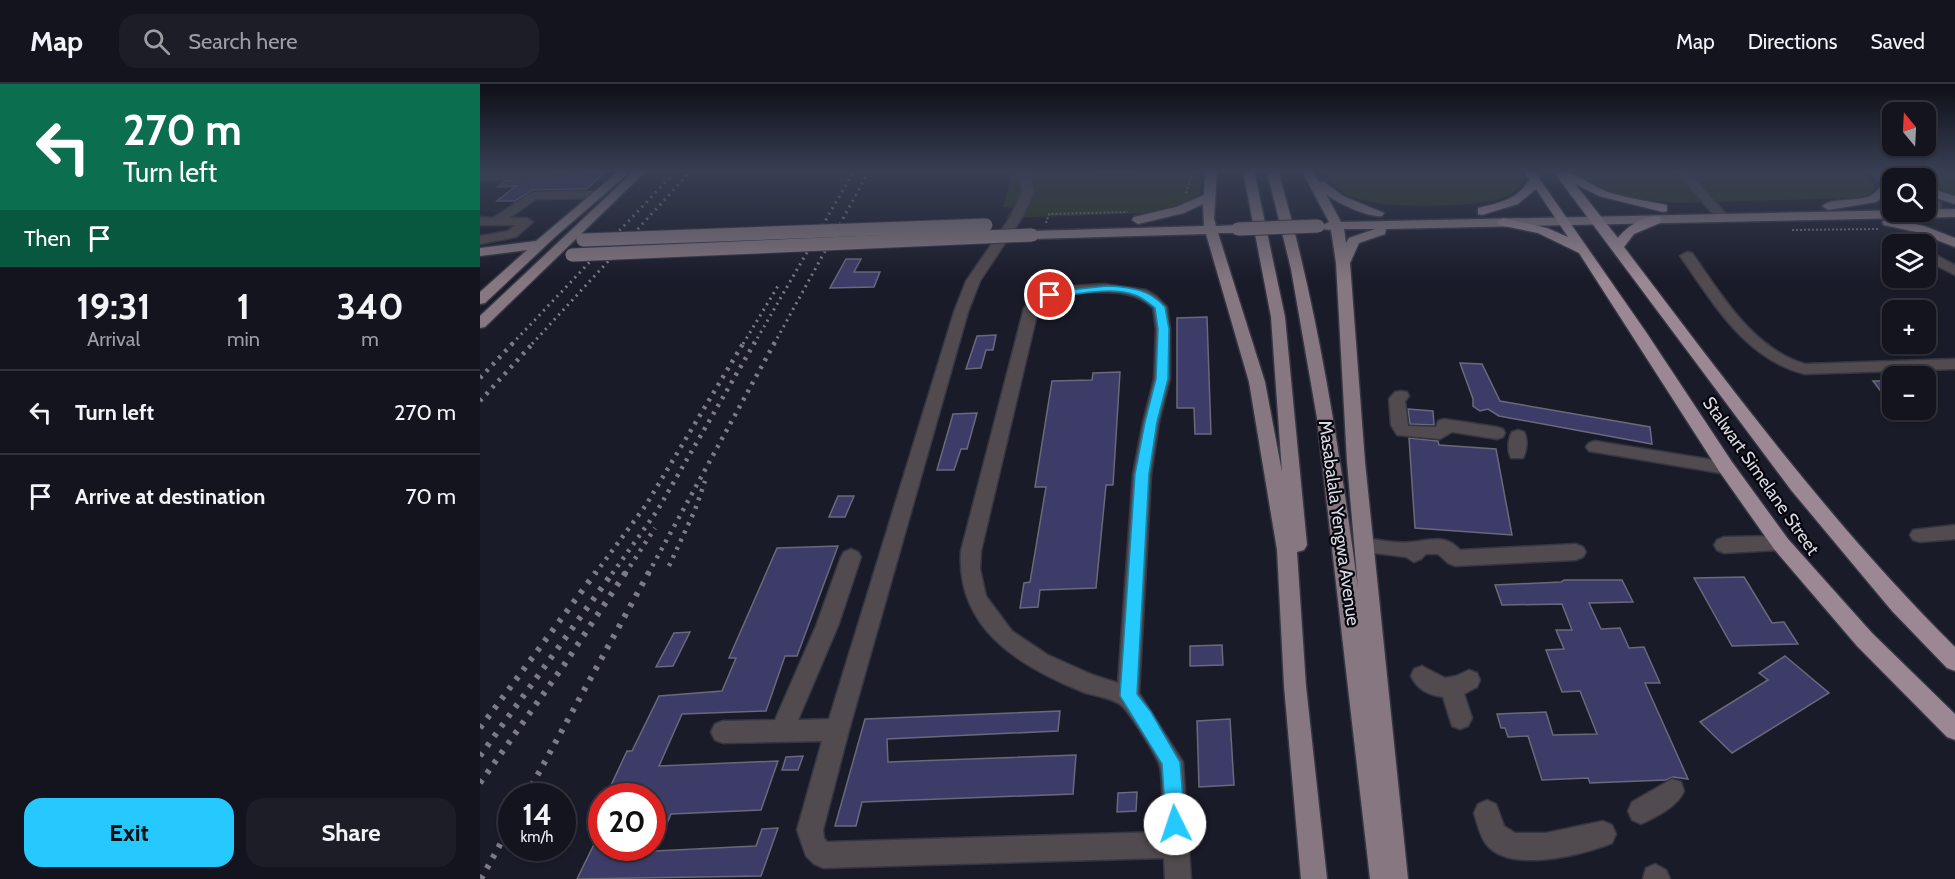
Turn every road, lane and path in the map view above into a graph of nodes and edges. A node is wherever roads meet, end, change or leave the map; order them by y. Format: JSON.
{"nodes":[{"id":1,"x":515,"y":208,"type":"edge"},
{"id":2,"x":581,"y":208,"type":"edge"},
{"id":3,"x":601,"y":208,"type":"edge"},
{"id":4,"x":1021,"y":208,"type":"edge"},
{"id":5,"x":1184,"y":208,"type":"edge"},
{"id":6,"x":1209,"y":208,"type":"edge"},
{"id":7,"x":1256,"y":208,"type":"edge"},
{"id":8,"x":1283,"y":208,"type":"edge"},
{"id":9,"x":1320,"y":208,"type":"edge"},
{"id":10,"x":1366,"y":208,"type":"edge"},
{"id":11,"x":1491,"y":208,"type":"edge"},
{"id":12,"x":1590,"y":208,"type":"edge"},
{"id":13,"x":1642,"y":208,"type":"edge"},
{"id":14,"x":1713,"y":208,"type":"joint"},
{"id":15,"x":1556,"y":210,"type":"junction"},
{"id":16,"x":1936,"y":210,"type":"edge"},
{"id":17,"x":1482,"y":211,"type":"junction"},
{"id":18,"x":1882,"y":212,"type":"edge"},
{"id":19,"x":1954,"y":212,"type":"edge"},
{"id":20,"x":1378,"y":213,"type":"junction"},
{"id":21,"x":1659,"y":214,"type":"junction"},
{"id":22,"x":1595,"y":215,"type":"junction"},
{"id":23,"x":1846,"y":215,"type":"junction"},
{"id":24,"x":1936,"y":215,"type":"edge"},
{"id":25,"x":1136,"y":216,"type":"junction"},
{"id":26,"x":1723,"y":218,"type":"junction"},
{"id":27,"x":480,"y":220,"type":"edge"},
{"id":28,"x":1324,"y":220,"type":"junction"},
{"id":29,"x":495,"y":222,"type":"junction"},
{"id":30,"x":1503,"y":222,"type":"junction"},
{"id":31,"x":1564,"y":222,"type":"junction"},
{"id":32,"x":1209,"y":224,"type":"junction"},
{"id":33,"x":1421,"y":224,"type":"junction"},
{"id":34,"x":1039,"y":227,"type":"junction"},
{"id":35,"x":1166,"y":231,"type":"junction"},
{"id":36,"x":1955,"y":233,"type":"edge"},
{"id":37,"x":480,"y":240,"type":"edge"},
{"id":38,"x":567,"y":241,"type":"junction"},
{"id":39,"x":1955,"y":243,"type":"edge"},
{"id":40,"x":539,"y":244,"type":"junction"},
{"id":41,"x":1618,"y":246,"type":"junction"},
{"id":42,"x":480,"y":252,"type":"edge"},
{"id":43,"x":552,"y":256,"type":"junction"},
{"id":44,"x":1587,"y":256,"type":"junction"},
{"id":45,"x":1687,"y":256,"type":"dead end"},
{"id":46,"x":523,"y":259,"type":"junction"},
{"id":47,"x":1936,"y":260,"type":"edge"},
{"id":48,"x":480,"y":263,"type":"edge"},
{"id":49,"x":1343,"y":263,"type":"junction"},
{"id":50,"x":1221,"y":268,"type":"junction"},
{"id":51,"x":1955,"y":272,"type":"edge"},
{"id":52,"x":480,"y":300,"type":"edge"},
{"id":53,"x":480,"y":324,"type":"edge"},
{"id":54,"x":1955,"y":364,"type":"edge"},
{"id":55,"x":1401,"y":396,"type":"dead end"},
{"id":56,"x":1497,"y":433,"type":"dead end"},
{"id":57,"x":1518,"y":436,"type":"dead end"},
{"id":58,"x":1595,"y":447,"type":"dead end"},
{"id":59,"x":1517,"y":454,"type":"dead end"},
{"id":60,"x":1726,"y":468,"type":"junction"},
{"id":61,"x":1955,"y":532,"type":"edge"},
{"id":62,"x":1920,"y":535,"type":"dead end"},
{"id":63,"x":1780,"y":543,"type":"junction"},
{"id":64,"x":1724,"y":545,"type":"dead end"},
{"id":65,"x":1365,"y":546,"type":"junction"},
{"id":66,"x":1576,"y":552,"type":"dead end"},
{"id":67,"x":851,"y":557,"type":"dead end"},
{"id":68,"x":1955,"y":661,"type":"edge"},
{"id":69,"x":1422,"y":675,"type":"dead end"},
{"id":70,"x":1128,"y":696,"type":"junction"},
{"id":71,"x":1460,"y":718,"type":"dead end"},
{"id":72,"x":1955,"y":729,"type":"edge"},
{"id":73,"x":837,"y":730,"type":"junction"},
{"id":74,"x":783,"y":731,"type":"junction"},
{"id":75,"x":723,"y":732,"type":"dead end"},
{"id":76,"x":1672,"y":791,"type":"dead end"},
{"id":77,"x":1641,"y":811,"type":"dead end"},
{"id":78,"x":1487,"y":813,"type":"dead end"},
{"id":79,"x":1603,"y":834,"type":"dead end"},
{"id":80,"x":1177,"y":845,"type":"junction"},
{"id":81,"x":1178,"y":879,"type":"edge"},
{"id":82,"x":1314,"y":879,"type":"edge"},
{"id":83,"x":1319,"y":879,"type":"edge"},
{"id":84,"x":1383,"y":879,"type":"edge"},
{"id":85,"x":1395,"y":879,"type":"edge"}],
"edges":[{"from":1,"to":29,"type":"street"},
{"from":2,"to":40,"type":"main road"},
{"from":3,"to":38,"type":"main road"},
{"from":4,"to":73,"type":"street"},
{"from":5,"to":25,"type":"main road"},
{"from":6,"to":32,"type":"main road"},
{"from":7,"to":83,"type":"main road","name":"Masabalala Yengwa Avenue"},
{"from":8,"to":84,"type":"main road","name":"Masabalala Yengwa Avenue"},
{"from":9,"to":28,"type":"main road"},
{"from":10,"to":20,"type":"main road"},
{"from":11,"to":17,"type":"highway"},
{"from":12,"to":22,"type":"highway","name":"Stalwart Simelane Street"},
{"from":13,"to":21,"type":"highway"},
{"from":14,"to":21,"type":"main road"},
{"from":14,"to":26,"type":"street"},
{"from":15,"to":17,"type":"main road"},
{"from":15,"to":22,"type":"main road"},
{"from":15,"to":31,"type":"highway","name":"Stalwart Simelane Street"},
{"from":16,"to":19,"type":"main road"},
{"from":17,"to":20,"type":"main road"},
{"from":18,"to":23,"type":"main road"},
{"from":20,"to":28,"type":"main road"},
{"from":21,"to":22,"type":"main road"},
{"from":21,"to":26,"type":"main road"},
{"from":21,"to":41,"type":"highway"},
{"from":22,"to":31,"type":"main road"},
{"from":22,"to":41,"type":"highway","name":"Stalwart Simelane Street"},
{"from":23,"to":26,"type":"main road"},
{"from":23,"to":39,"type":"main road"},
{"from":24,"to":36,"type":"main road"},
{"from":25,"to":32,"type":"main road"},
{"from":25,"to":34,"type":"main road"},
{"from":25,"to":34,"type":"path"},
{"from":27,"to":29,"type":"street"},
{"from":28,"to":32,"type":"main road","bridge":true},
{"from":28,"to":33,"type":"main road"},
{"from":28,"to":49,"type":"main road"},
{"from":29,"to":37,"type":"street"},
{"from":30,"to":31,"type":"main road"},
{"from":30,"to":33,"type":"main road"},
{"from":30,"to":44,"type":"highway"},
{"from":31,"to":44,"type":"highway","name":"Stalwart Simelane Street"},
{"from":32,"to":35,"type":"main road"},
{"from":32,"to":50,"type":"main road"},
{"from":33,"to":49,"type":"main road"},
{"from":34,"to":35,"type":"main road"},
{"from":34,"to":38,"type":"main road","bridge":true},
{"from":34,"to":43,"type":"main road","bridge":true},
{"from":35,"to":50,"type":"main road"},
{"from":38,"to":40,"type":"main road"},
{"from":38,"to":43,"type":"main road"},
{"from":40,"to":42,"type":"main road"},
{"from":40,"to":46,"type":"main road"},
{"from":41,"to":68,"type":"highway","name":"Stalwart Simelane Street"},
{"from":43,"to":46,"type":"main road"},
{"from":43,"to":53,"type":"main road"},
{"from":44,"to":60,"type":"highway","name":"Stalwart Simelane Street"},
{"from":45,"to":54,"type":"street"},
{"from":46,"to":48,"type":"main road"},
{"from":46,"to":52,"type":"main road"},
{"from":47,"to":51,"type":"street"},
{"from":49,"to":65,"type":"main road"},
{"from":50,"to":82,"type":"main road"},
{"from":55,"to":56,"type":"street"},
{"from":57,"to":59,"type":"street"},
{"from":58,"to":60,"type":"street"},
{"from":60,"to":63,"type":"highway","name":"Stalwart Simelane Street"},
{"from":61,"to":62,"type":"street"},
{"from":63,"to":64,"type":"street"},
{"from":63,"to":72,"type":"highway","name":"Stalwart Simelane Street"},
{"from":65,"to":66,"type":"street"},
{"from":65,"to":85,"type":"main road"},
{"from":67,"to":74,"type":"street"},
{"from":69,"to":71,"type":"street"},
{"from":70,"to":70,"type":"street"},
{"from":70,"to":80,"type":"street"},
{"from":73,"to":74,"type":"street"},
{"from":73,"to":80,"type":"street"},
{"from":74,"to":75,"type":"street"},
{"from":76,"to":77,"type":"street"},
{"from":78,"to":79,"type":"street"},
{"from":80,"to":81,"type":"street"}]}
